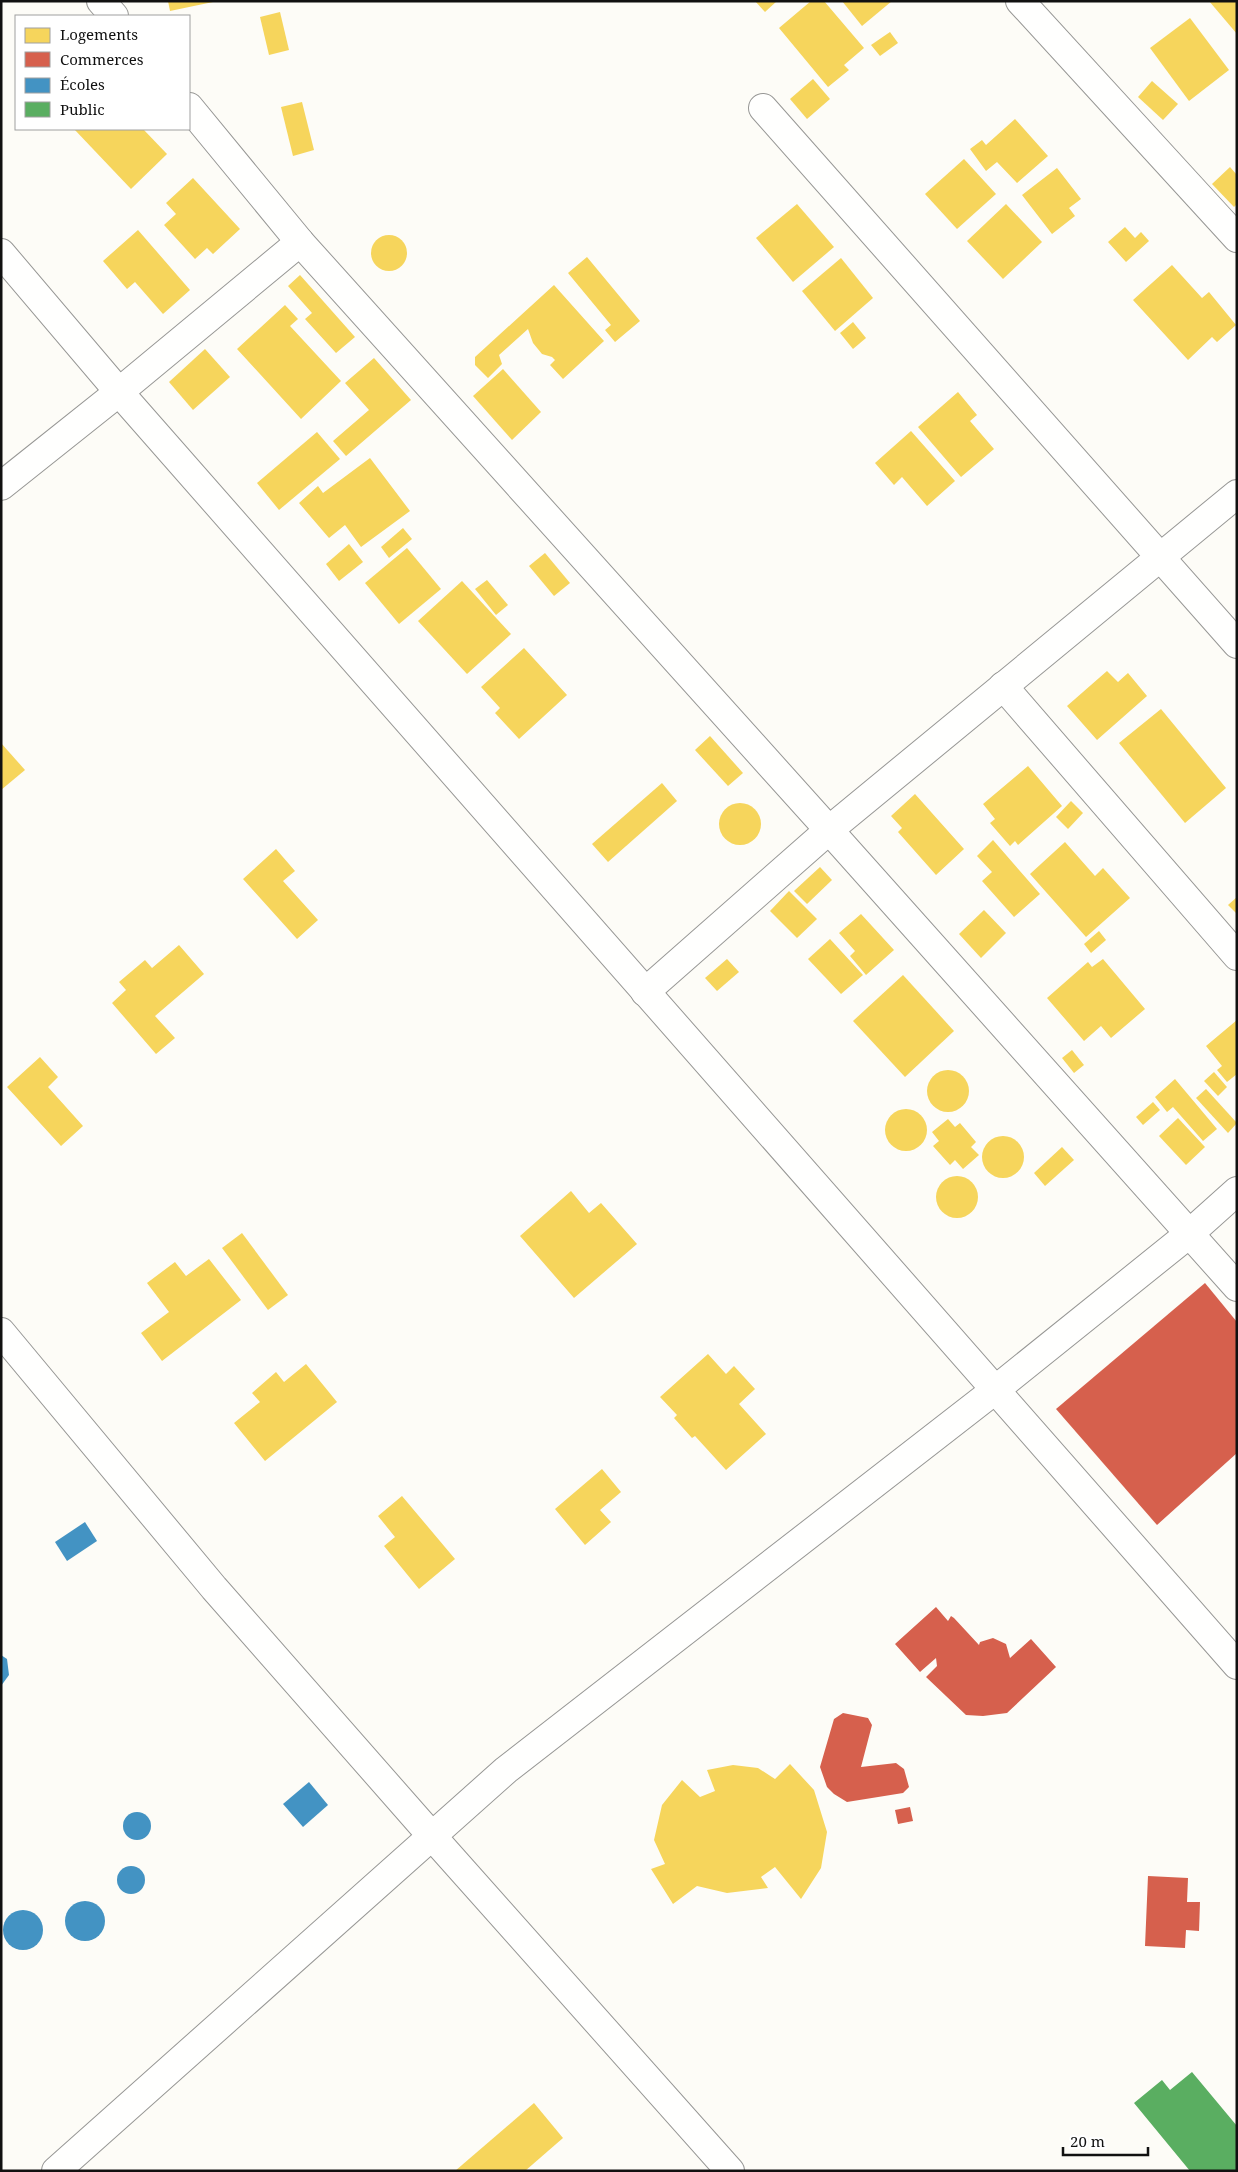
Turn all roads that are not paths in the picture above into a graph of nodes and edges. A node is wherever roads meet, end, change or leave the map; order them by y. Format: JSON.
{"nodes":[{"id":1,"x":101,"y":1,"type":"edge"},
{"id":2,"x":1020,"y":1,"type":"edge"},
{"id":3,"x":113,"y":15,"type":"edge"},
{"id":4,"x":190,"y":108,"type":"edge"},
{"id":5,"x":763,"y":108,"type":"dead end"},
{"id":6,"x":1237,"y":238,"type":"edge"},
{"id":7,"x":300,"y":242,"type":"junction"},
{"id":8,"x":1,"y":254,"type":"edge"},
{"id":9,"x":119,"y":392,"type":"junction"},
{"id":10,"x":1,"y":486,"type":"edge"},
{"id":11,"x":1237,"y":494,"type":"edge"},
{"id":12,"x":1160,"y":558,"type":"junction"},
{"id":13,"x":1237,"y":644,"type":"edge"},
{"id":14,"x":1003,"y":686,"type":"junction"},
{"id":15,"x":829,"y":830,"type":"junction"},
{"id":16,"x":1237,"y":956,"type":"edge"},
{"id":17,"x":645,"y":992,"type":"junction"},
{"id":18,"x":1237,"y":1192,"type":"edge"},
{"id":19,"x":1189,"y":1234,"type":"junction"},
{"id":20,"x":1237,"y":1287,"type":"edge"},
{"id":21,"x":1,"y":1332,"type":"edge"},
{"id":22,"x":995,"y":1390,"type":"junction"},
{"id":23,"x":1237,"y":1665,"type":"edge"},
{"id":24,"x":431,"y":1835,"type":"junction"},
{"id":25,"x":56,"y":2171,"type":"edge"},
{"id":26,"x":730,"y":2171,"type":"edge"}],
"edges":[{"from":1,"to":3,"type":"street"},
{"from":2,"to":6,"type":"street"},
{"from":4,"to":7,"type":"street"},
{"from":5,"to":12,"type":"street"},
{"from":7,"to":9,"type":"street"},
{"from":7,"to":15,"type":"street"},
{"from":8,"to":9,"type":"street"},
{"from":9,"to":10,"type":"street"},
{"from":9,"to":17,"type":"street"},
{"from":11,"to":12,"type":"street"},
{"from":12,"to":13,"type":"street"},
{"from":12,"to":14,"type":"street"},
{"from":14,"to":15,"type":"street"},
{"from":14,"to":16,"type":"street"},
{"from":15,"to":17,"type":"street"},
{"from":15,"to":19,"type":"street"},
{"from":17,"to":22,"type":"street"},
{"from":18,"to":19,"type":"street"},
{"from":19,"to":20,"type":"street"},
{"from":19,"to":22,"type":"street"},
{"from":21,"to":24,"type":"street"},
{"from":22,"to":23,"type":"street"},
{"from":22,"to":24,"type":"street"},
{"from":24,"to":25,"type":"street"},
{"from":24,"to":26,"type":"street"}]}
